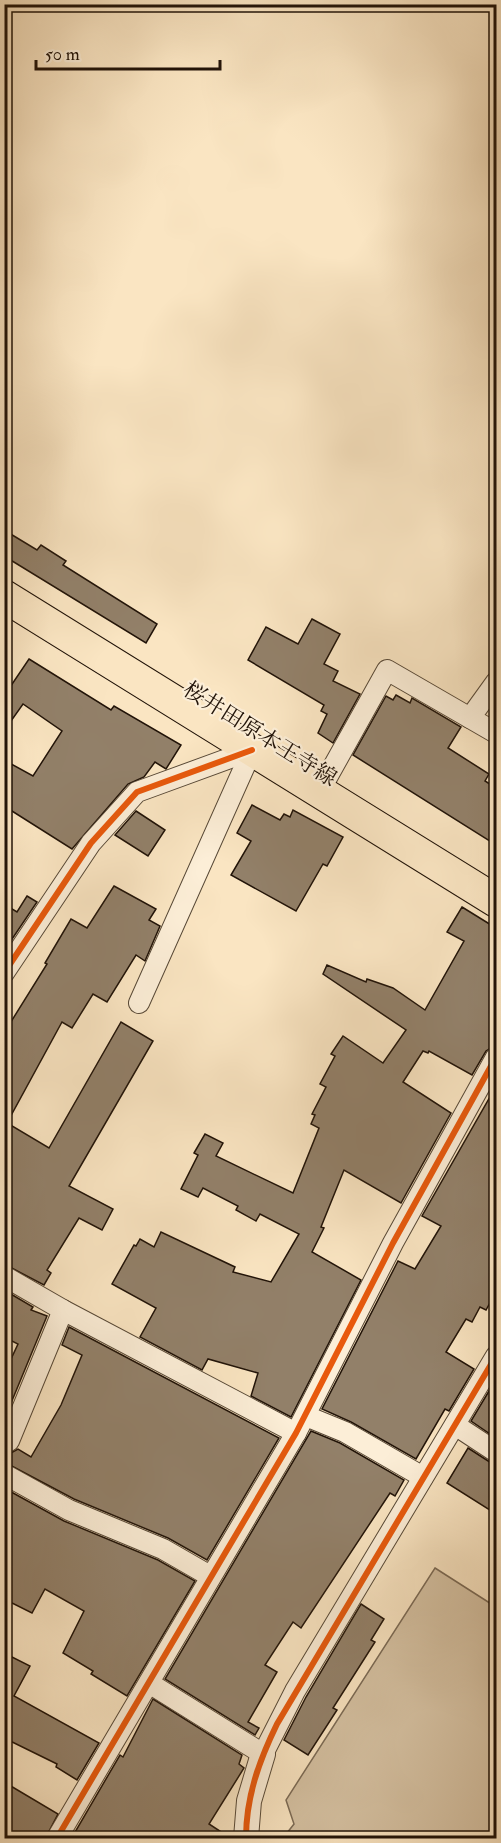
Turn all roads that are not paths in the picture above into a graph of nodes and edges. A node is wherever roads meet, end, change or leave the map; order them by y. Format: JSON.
{"nodes":[{"id":1,"x":4,"y":596,"type":"edge"},
{"id":2,"x":496,"y":682,"type":"edge"},
{"id":3,"x":470,"y":718,"type":"junction"},
{"id":4,"x":496,"y":733,"type":"edge"},
{"id":5,"x":252,"y":750,"type":"junction"},
{"id":6,"x":319,"y":792,"type":"junction"},
{"id":7,"x":496,"y":901,"type":"edge"},
{"id":8,"x":4,"y":973,"type":"edge"},
{"id":9,"x":139,"y":1004,"type":"dead end"},
{"id":10,"x":496,"y":1057,"type":"edge"},
{"id":11,"x":4,"y":1276,"type":"edge"},
{"id":12,"x":63,"y":1310,"type":"junction"},
{"id":13,"x":496,"y":1356,"type":"edge"},
{"id":14,"x":306,"y":1416,"type":"junction"},
{"id":15,"x":455,"y":1425,"type":"junction"},
{"id":16,"x":296,"y":1434,"type":"junction"},
{"id":17,"x":6,"y":1443,"type":"edge"},
{"id":18,"x":496,"y":1452,"type":"edge"},
{"id":19,"x":4,"y":1474,"type":"edge"},
{"id":20,"x":423,"y":1477,"type":"junction"},
{"id":21,"x":212,"y":1574,"type":"junction"},
{"id":22,"x":149,"y":1683,"type":"junction"},
{"id":23,"x":262,"y":1754,"type":"junction"},
{"id":24,"x":57,"y":1839,"type":"edge"},
{"id":25,"x":246,"y":1839,"type":"edge"}],
"edges":[{"from":1,"to":5,"type":"main road","name":"桜井田原本王寺線"},
{"from":2,"to":3,"type":"street"},
{"from":3,"to":4,"type":"street"},
{"from":3,"to":6,"type":"street"},
{"from":5,"to":6,"type":"main road","name":"桜井田原本王寺線"},
{"from":5,"to":8,"type":"street"},
{"from":5,"to":9,"type":"street"},
{"from":6,"to":7,"type":"main road","name":"桜井田原本王寺線"},
{"from":10,"to":14,"type":"street"},
{"from":11,"to":12,"type":"street"},
{"from":12,"to":16,"type":"street"},
{"from":12,"to":17,"type":"street"},
{"from":13,"to":15,"type":"street"},
{"from":14,"to":16,"type":"street"},
{"from":14,"to":20,"type":"street"},
{"from":15,"to":18,"type":"street"},
{"from":15,"to":20,"type":"street"},
{"from":16,"to":21,"type":"street"},
{"from":19,"to":21,"type":"street"},
{"from":20,"to":23,"type":"street"},
{"from":21,"to":22,"type":"street"},
{"from":22,"to":23,"type":"street"},
{"from":22,"to":24,"type":"street"},
{"from":23,"to":25,"type":"street"}]}
